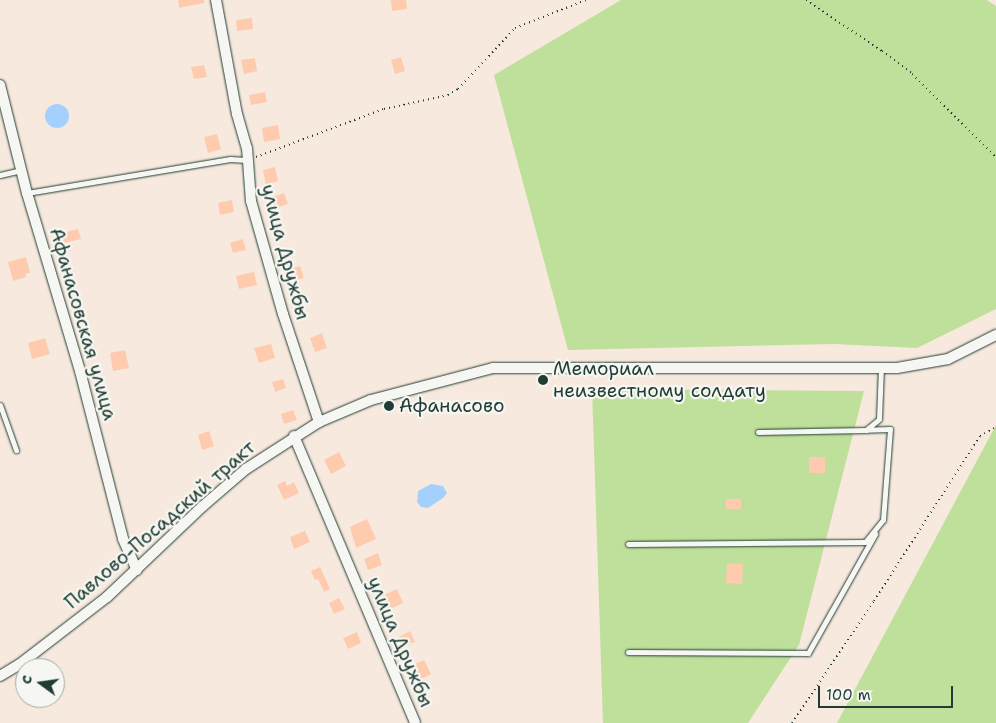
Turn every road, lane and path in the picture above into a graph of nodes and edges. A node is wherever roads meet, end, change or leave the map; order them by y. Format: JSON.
{"nodes":[{"id":1,"x":216,"y":0,"type":"edge"},
{"id":2,"x":586,"y":0,"type":"edge"},
{"id":3,"x":806,"y":0,"type":"edge"},
{"id":4,"x":0,"y":85,"type":"edge"},
{"id":5,"x":996,"y":157,"type":"edge"},
{"id":6,"x":247,"y":160,"type":"junction"},
{"id":7,"x":21,"y":170,"type":"junction"},
{"id":8,"x":0,"y":175,"type":"edge"},
{"id":9,"x":27,"y":192,"type":"junction"},
{"id":10,"x":996,"y":335,"type":"edge"},
{"id":11,"x":881,"y":368,"type":"junction"},
{"id":12,"x":0,"y":405,"type":"edge"},
{"id":13,"x":319,"y":422,"type":"junction"},
{"id":14,"x":996,"y":427,"type":"edge"},
{"id":15,"x":866,"y":430,"type":"junction"},
{"id":16,"x":758,"y":432,"type":"dead end"},
{"id":17,"x":294,"y":436,"type":"junction"},
{"id":18,"x":16,"y":450,"type":"dead end"},
{"id":19,"x":882,"y":520,"type":"junction"},
{"id":20,"x":628,"y":544,"type":"dead end"},
{"id":21,"x":137,"y":570,"type":"junction"},
{"id":22,"x":628,"y":652,"type":"dead end"},
{"id":23,"x":0,"y":676,"type":"edge"},
{"id":24,"x":415,"y":723,"type":"edge"},
{"id":25,"x":792,"y":723,"type":"edge"}],
"edges":[{"from":1,"to":6,"type":"street","name":"улица Дружбы"},
{"from":2,"to":6,"type":"path"},
{"from":3,"to":5,"type":"path"},
{"from":4,"to":7,"type":"street","name":"Афанасовская улица"},
{"from":6,"to":9,"type":"lane"},
{"from":6,"to":13,"type":"street","name":"улица Дружбы"},
{"from":7,"to":8,"type":"lane"},
{"from":7,"to":9,"type":"street","name":"Афанасовская улица"},
{"from":9,"to":21,"type":"street","name":"Афанасовская улица"},
{"from":10,"to":11,"type":"street","name":"Павлово-Посадский тракт"},
{"from":11,"to":13,"type":"street","name":"Павлово-Посадский тракт"},
{"from":11,"to":15,"type":"lane"},
{"from":12,"to":18,"type":"lane"},
{"from":13,"to":17,"type":"street","name":"Павлово-Посадский тракт"},
{"from":14,"to":25,"type":"path"},
{"from":15,"to":16,"type":"lane"},
{"from":15,"to":19,"type":"lane"},
{"from":17,"to":21,"type":"street","name":"Павлово-Посадский тракт"},
{"from":17,"to":24,"type":"street","name":"улица Дружбы"},
{"from":19,"to":20,"type":"lane"},
{"from":19,"to":22,"type":"lane"},
{"from":21,"to":23,"type":"street","name":"Павлово-Посадский тракт"}]}
